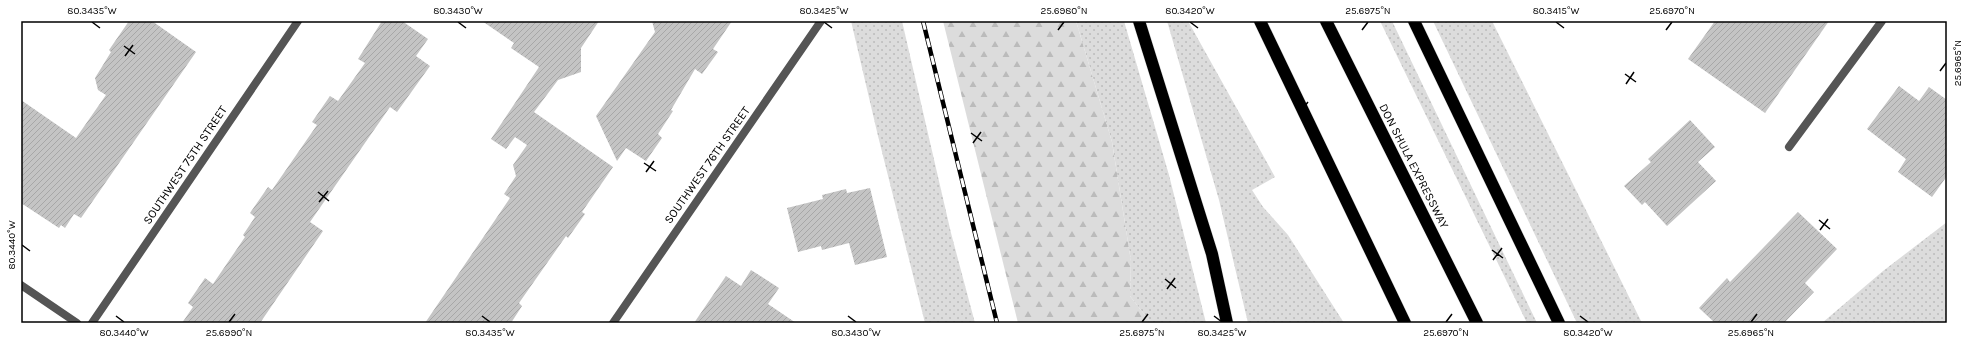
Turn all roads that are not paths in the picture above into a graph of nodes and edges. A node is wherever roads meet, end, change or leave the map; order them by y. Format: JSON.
{"nodes":[{"id":1,"x":298,"y":21,"type":"edge"},
{"id":2,"x":821,"y":21,"type":"edge"},
{"id":3,"x":1139,"y":21,"type":"edge"},
{"id":4,"x":1260,"y":21,"type":"edge"},
{"id":5,"x":1326,"y":21,"type":"edge"},
{"id":6,"x":1414,"y":21,"type":"edge"},
{"id":7,"x":1882,"y":21,"type":"edge"},
{"id":8,"x":1789,"y":147,"type":"dead end"},
{"id":9,"x":21,"y":285,"type":"edge"},
{"id":10,"x":77,"y":323,"type":"edge"},
{"id":11,"x":92,"y":323,"type":"edge"},
{"id":12,"x":612,"y":323,"type":"edge"},
{"id":13,"x":1227,"y":323,"type":"edge"},
{"id":14,"x":1405,"y":323,"type":"edge"},
{"id":15,"x":1477,"y":323,"type":"edge"},
{"id":16,"x":1559,"y":323,"type":"edge"}],
"edges":[{"from":1,"to":11,"type":"street","name":"SOUTHWEST 75TH STREET"},
{"from":2,"to":12,"type":"street","name":"SOUTHWEST 76TH STREET"},
{"from":3,"to":13,"type":"highway"},
{"from":4,"to":14,"type":"highway"},
{"from":5,"to":15,"type":"highway","name":"DON SHULA EXPRESSWAY"},
{"from":6,"to":16,"type":"highway"},
{"from":7,"to":8,"type":"street"},
{"from":9,"to":10,"type":"street"}]}
